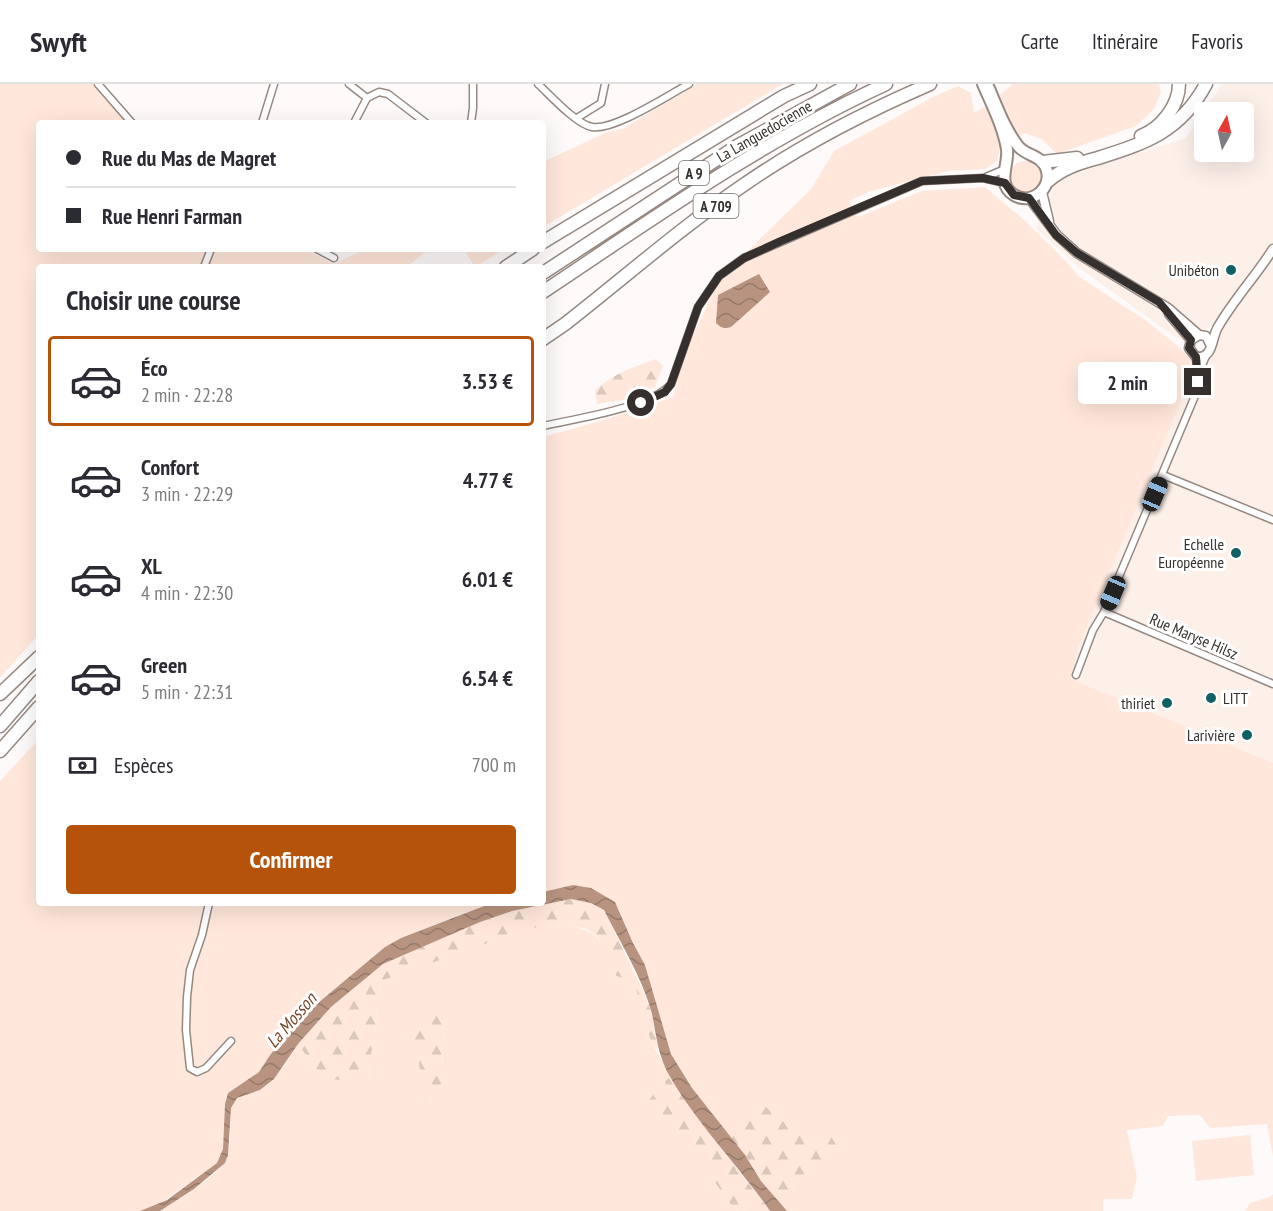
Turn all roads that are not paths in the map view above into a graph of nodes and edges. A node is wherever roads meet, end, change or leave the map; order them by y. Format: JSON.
{"nodes":[{"id":1,"x":98,"y":84,"type":"edge"},
{"id":2,"x":274,"y":84,"type":"edge"},
{"id":3,"x":349,"y":84,"type":"edge"},
{"id":4,"x":473,"y":84,"type":"edge"},
{"id":5,"x":538,"y":84,"type":"edge"},
{"id":6,"x":605,"y":84,"type":"edge"},
{"id":7,"x":689,"y":84,"type":"edge"},
{"id":8,"x":799,"y":84,"type":"edge"},
{"id":9,"x":810,"y":84,"type":"edge"},
{"id":10,"x":850,"y":84,"type":"edge"},
{"id":11,"x":886,"y":84,"type":"edge"},
{"id":12,"x":930,"y":84,"type":"edge"},
{"id":13,"x":938,"y":84,"type":"edge"},
{"id":14,"x":1179,"y":84,"type":"edge"},
{"id":15,"x":1206,"y":84,"type":"edge"},
{"id":16,"x":988,"y":89,"type":"edge"},
{"id":17,"x":903,"y":95,"type":"junction"},
{"id":18,"x":784,"y":96,"type":"junction"},
{"id":19,"x":367,"y":98,"type":"junction"},
{"id":20,"x":577,"y":118,"type":"junction"},
{"id":21,"x":129,"y":120,"type":"edge"},
{"id":22,"x":263,"y":120,"type":"edge"},
{"id":23,"x":356,"y":120,"type":"edge"},
{"id":24,"x":422,"y":120,"type":"edge"},
{"id":25,"x":471,"y":120,"type":"edge"},
{"id":26,"x":1029,"y":154,"type":"junction"},
{"id":27,"x":1043,"y":162,"type":"junction"},
{"id":28,"x":1006,"y":167,"type":"junction"},
{"id":29,"x":983,"y":178,"type":"junction"},
{"id":30,"x":1005,"y":183,"type":"junction"},
{"id":31,"x":1045,"y":186,"type":"junction"},
{"id":32,"x":1029,"y":198,"type":"junction"},
{"id":33,"x":1050,"y":225,"type":"junction"},
{"id":34,"x":546,"y":241,"type":"edge"},
{"id":35,"x":1273,"y":249,"type":"edge"},
{"id":36,"x":323,"y":252,"type":"edge"},
{"id":37,"x":528,"y":252,"type":"edge"},
{"id":38,"x":334,"y":258,"type":"dead end"},
{"id":39,"x":510,"y":264,"type":"edge"},
{"id":40,"x":546,"y":271,"type":"edge"},
{"id":41,"x":546,"y":290,"type":"edge"},
{"id":42,"x":1159,"y":302,"type":"junction"},
{"id":43,"x":1219,"y":326,"type":"junction"},
{"id":44,"x":1202,"y":336,"type":"junction"},
{"id":45,"x":546,"y":337,"type":"edge"},
{"id":46,"x":1191,"y":340,"type":"junction"},
{"id":47,"x":1211,"y":346,"type":"junction"},
{"id":48,"x":1206,"y":356,"type":"junction"},
{"id":49,"x":1196,"y":357,"type":"junction"},
{"id":50,"x":1197,"y":390,"type":"junction"},
{"id":51,"x":546,"y":425,"type":"edge"},
{"id":52,"x":1163,"y":475,"type":"junction"},
{"id":53,"x":1273,"y":520,"type":"edge"},
{"id":54,"x":1104,"y":612,"type":"junction"},
{"id":55,"x":36,"y":650,"type":"edge"},
{"id":56,"x":36,"y":660,"type":"edge"},
{"id":57,"x":1076,"y":675,"type":"dead end"},
{"id":58,"x":36,"y":684,"type":"edge"},
{"id":59,"x":1273,"y":684,"type":"edge"},
{"id":60,"x":4,"y":689,"type":"edge"},
{"id":61,"x":36,"y":710,"type":"edge"},
{"id":62,"x":0,"y":726,"type":"edge"},
{"id":63,"x":0,"y":752,"type":"edge"},
{"id":64,"x":207,"y":906,"type":"edge"},
{"id":65,"x":231,"y":1041,"type":"dead end"}],
"edges":[{"from":1,"to":21,"type":"street"},
{"from":2,"to":22,"type":"street"},
{"from":3,"to":19,"type":"street"},
{"from":4,"to":25,"type":"street"},
{"from":5,"to":20,"type":"street"},
{"from":6,"to":20,"type":"street"},
{"from":7,"to":20,"type":"street"},
{"from":8,"to":18,"type":"highway"},
{"from":9,"to":18,"type":"highway"},
{"from":10,"to":40,"type":"highway","name":"La Languedocienne","number":"A 9"},
{"from":11,"to":41,"type":"highway","name":"La Languedocienne","number":"A 9"},
{"from":12,"to":17,"type":"highway","number":"A 709"},
{"from":13,"to":17,"type":"highway"},
{"from":14,"to":27,"type":"highway"},
{"from":15,"to":31,"type":"highway"},
{"from":16,"to":26,"type":"main road"},
{"from":16,"to":28,"type":"main road"},
{"from":17,"to":45,"type":"highway","number":"A 709"},
{"from":18,"to":34,"type":"highway"},
{"from":19,"to":23,"type":"street"},
{"from":19,"to":24,"type":"street"},
{"from":26,"to":27,"type":"main road"},
{"from":26,"to":28,"type":"main road"},
{"from":27,"to":31,"type":"main road"},
{"from":28,"to":29,"type":"street"},
{"from":28,"to":30,"type":"main road"},
{"from":29,"to":30,"type":"street"},
{"from":29,"to":51,"type":"street"},
{"from":30,"to":32,"type":"main road"},
{"from":31,"to":32,"type":"main road"},
{"from":31,"to":33,"type":"street"},
{"from":32,"to":33,"type":"street"},
{"from":33,"to":42,"type":"street"},
{"from":35,"to":43,"type":"street"},
{"from":36,"to":38,"type":"street"},
{"from":37,"to":39,"type":"highway"},
{"from":42,"to":44,"type":"street"},
{"from":42,"to":46,"type":"street"},
{"from":43,"to":44,"type":"street"},
{"from":43,"to":47,"type":"street"},
{"from":44,"to":46,"type":"street"},
{"from":44,"to":47,"type":"street"},
{"from":46,"to":49,"type":"street"},
{"from":47,"to":48,"type":"street"},
{"from":48,"to":49,"type":"street"},
{"from":48,"to":50,"type":"street"},
{"from":49,"to":50,"type":"street"},
{"from":50,"to":52,"type":"street"},
{"from":52,"to":53,"type":"street"},
{"from":52,"to":54,"type":"street"},
{"from":54,"to":57,"type":"street"},
{"from":54,"to":59,"type":"street","name":"Rue Maryse Hilsz"},
{"from":55,"to":60,"type":"highway"},
{"from":56,"to":60,"type":"highway"},
{"from":58,"to":62,"type":"highway"},
{"from":61,"to":63,"type":"highway"},
{"from":64,"to":65,"type":"street"}]}
